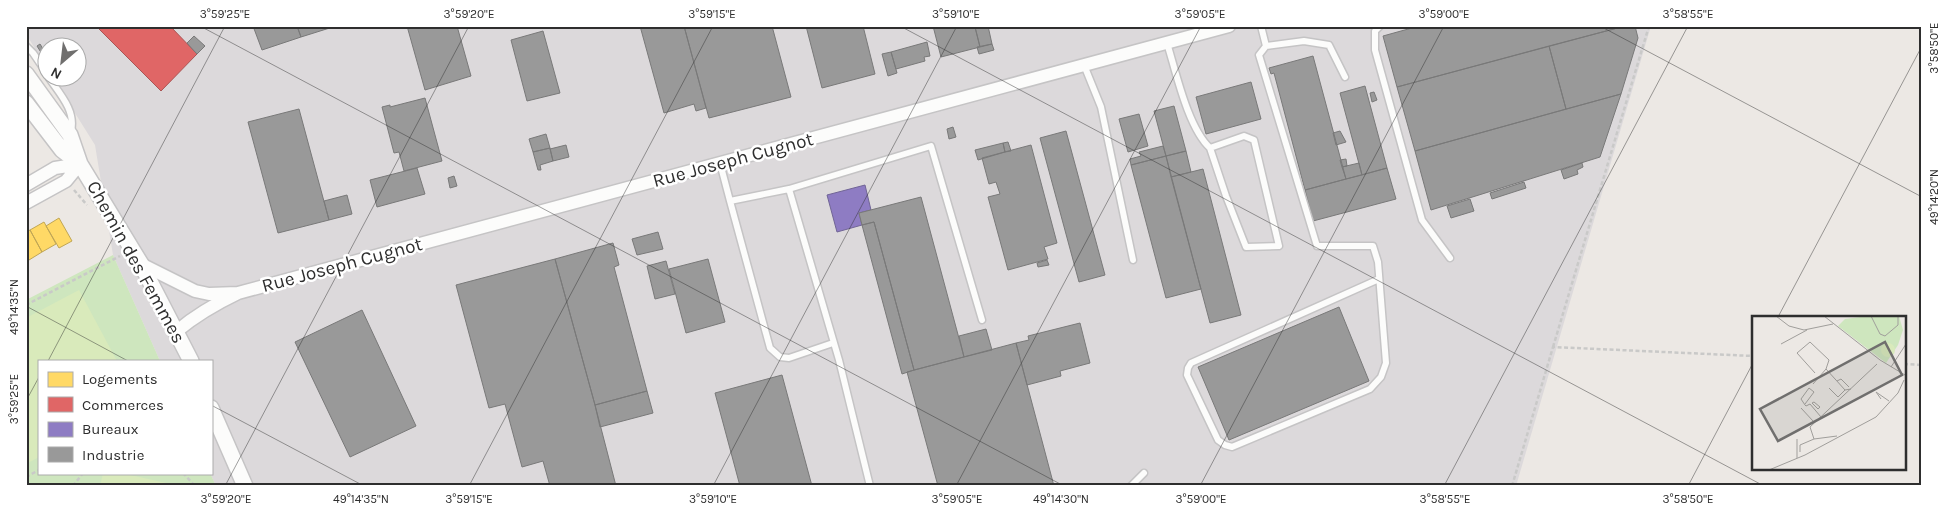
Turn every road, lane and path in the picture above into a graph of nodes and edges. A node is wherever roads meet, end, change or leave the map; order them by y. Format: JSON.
{"nodes":[{"id":1,"x":1229,"y":26,"type":"edge"},
{"id":2,"x":1261,"y":26,"type":"edge"},
{"id":3,"x":1380,"y":26,"type":"edge"},
{"id":4,"x":1649,"y":26,"type":"edge"},
{"id":5,"x":1167,"y":43,"type":"junction"},
{"id":6,"x":26,"y":46,"type":"edge"},
{"id":7,"x":1266,"y":46,"type":"junction"},
{"id":8,"x":38,"y":61,"type":"edge"},
{"id":9,"x":1084,"y":65,"type":"junction"},
{"id":10,"x":26,"y":74,"type":"edge"},
{"id":11,"x":1345,"y":77,"type":"dead end"},
{"id":12,"x":55,"y":88,"type":"edge"},
{"id":13,"x":26,"y":103,"type":"edge"},
{"id":14,"x":70,"y":135,"type":"junction"},
{"id":15,"x":1210,"y":148,"type":"junction"},
{"id":16,"x":720,"y":163,"type":"junction"},
{"id":17,"x":80,"y":164,"type":"junction"},
{"id":18,"x":26,"y":185,"type":"edge"},
{"id":19,"x":789,"y":189,"type":"junction"},
{"id":20,"x":730,"y":201,"type":"junction"},
{"id":21,"x":26,"y":203,"type":"edge"},
{"id":22,"x":120,"y":256,"type":"dead end"},
{"id":23,"x":1450,"y":258,"type":"dead end"},
{"id":24,"x":1133,"y":260,"type":"dead end"},
{"id":25,"x":141,"y":264,"type":"junction"},
{"id":26,"x":1379,"y":279,"type":"junction"},
{"id":27,"x":238,"y":293,"type":"junction"},
{"id":28,"x":26,"y":305,"type":"edge"},
{"id":29,"x":982,"y":320,"type":"dead end"},
{"id":30,"x":177,"y":331,"type":"junction"},
{"id":31,"x":833,"y":343,"type":"junction"},
{"id":32,"x":1553,"y":347,"type":"junction"},
{"id":33,"x":1752,"y":356,"type":"edge"},
{"id":34,"x":191,"y":360,"type":"edge"},
{"id":35,"x":1906,"y":364,"type":"edge"},
{"id":36,"x":1922,"y":365,"type":"edge"},
{"id":37,"x":212,"y":410,"type":"edge"},
{"id":38,"x":38,"y":471,"type":"edge"},
{"id":39,"x":1144,"y":473,"type":"dead end"},
{"id":40,"x":82,"y":474,"type":"edge"},
{"id":41,"x":184,"y":474,"type":"edge"},
{"id":42,"x":26,"y":477,"type":"edge"},
{"id":43,"x":73,"y":486,"type":"edge"},
{"id":44,"x":196,"y":486,"type":"edge"},
{"id":45,"x":245,"y":486,"type":"edge"},
{"id":46,"x":870,"y":486,"type":"edge"},
{"id":47,"x":1131,"y":486,"type":"edge"},
{"id":48,"x":1512,"y":486,"type":"edge"}],
"edges":[{"from":1,"to":5,"type":"street","name":"Rue Joseph Cugnot"},
{"from":2,"to":7,"type":"lane"},
{"from":3,"to":23,"type":"lane"},
{"from":4,"to":32,"type":"path"},
{"from":5,"to":9,"type":"street","name":"Rue Joseph Cugnot"},
{"from":5,"to":15,"type":"lane"},
{"from":6,"to":8,"type":"lane"},
{"from":7,"to":11,"type":"lane"},
{"from":7,"to":26,"type":"lane"},
{"from":9,"to":16,"type":"street","name":"Rue Joseph Cugnot"},
{"from":9,"to":24,"type":"lane"},
{"from":10,"to":14,"type":"street","name":"Chemin des Femmes"},
{"from":12,"to":14,"type":"lane"},
{"from":13,"to":17,"type":"street","name":"Chemin des Femmes"},
{"from":14,"to":17,"type":"street","name":"Chemin des Femmes"},
{"from":15,"to":15,"type":"lane"},
{"from":16,"to":20,"type":"lane"},
{"from":16,"to":27,"type":"street","name":"Rue Joseph Cugnot"},
{"from":17,"to":18,"type":"street"},
{"from":17,"to":21,"type":"street"},
{"from":17,"to":25,"type":"street","name":"Chemin des Femmes"},
{"from":19,"to":20,"type":"lane"},
{"from":19,"to":29,"type":"lane"},
{"from":19,"to":31,"type":"lane"},
{"from":20,"to":31,"type":"lane"},
{"from":22,"to":28,"type":"path"},
{"from":25,"to":27,"type":"street","name":"Rue Joseph Cugnot"},
{"from":25,"to":30,"type":"street","name":"Chemin des Femmes"},
{"from":26,"to":26,"type":"lane"},
{"from":27,"to":30,"type":"street","name":"Rue Joseph Cugnot"},
{"from":30,"to":34,"type":"street","name":"Chemin des Femmes"},
{"from":31,"to":46,"type":"lane"},
{"from":32,"to":33,"type":"path"},
{"from":32,"to":48,"type":"path"},
{"from":35,"to":36,"type":"path"},
{"from":37,"to":45,"type":"street"},
{"from":38,"to":42,"type":"path"},
{"from":39,"to":47,"type":"lane"},
{"from":40,"to":43,"type":"path"},
{"from":41,"to":44,"type":"path"}]}
